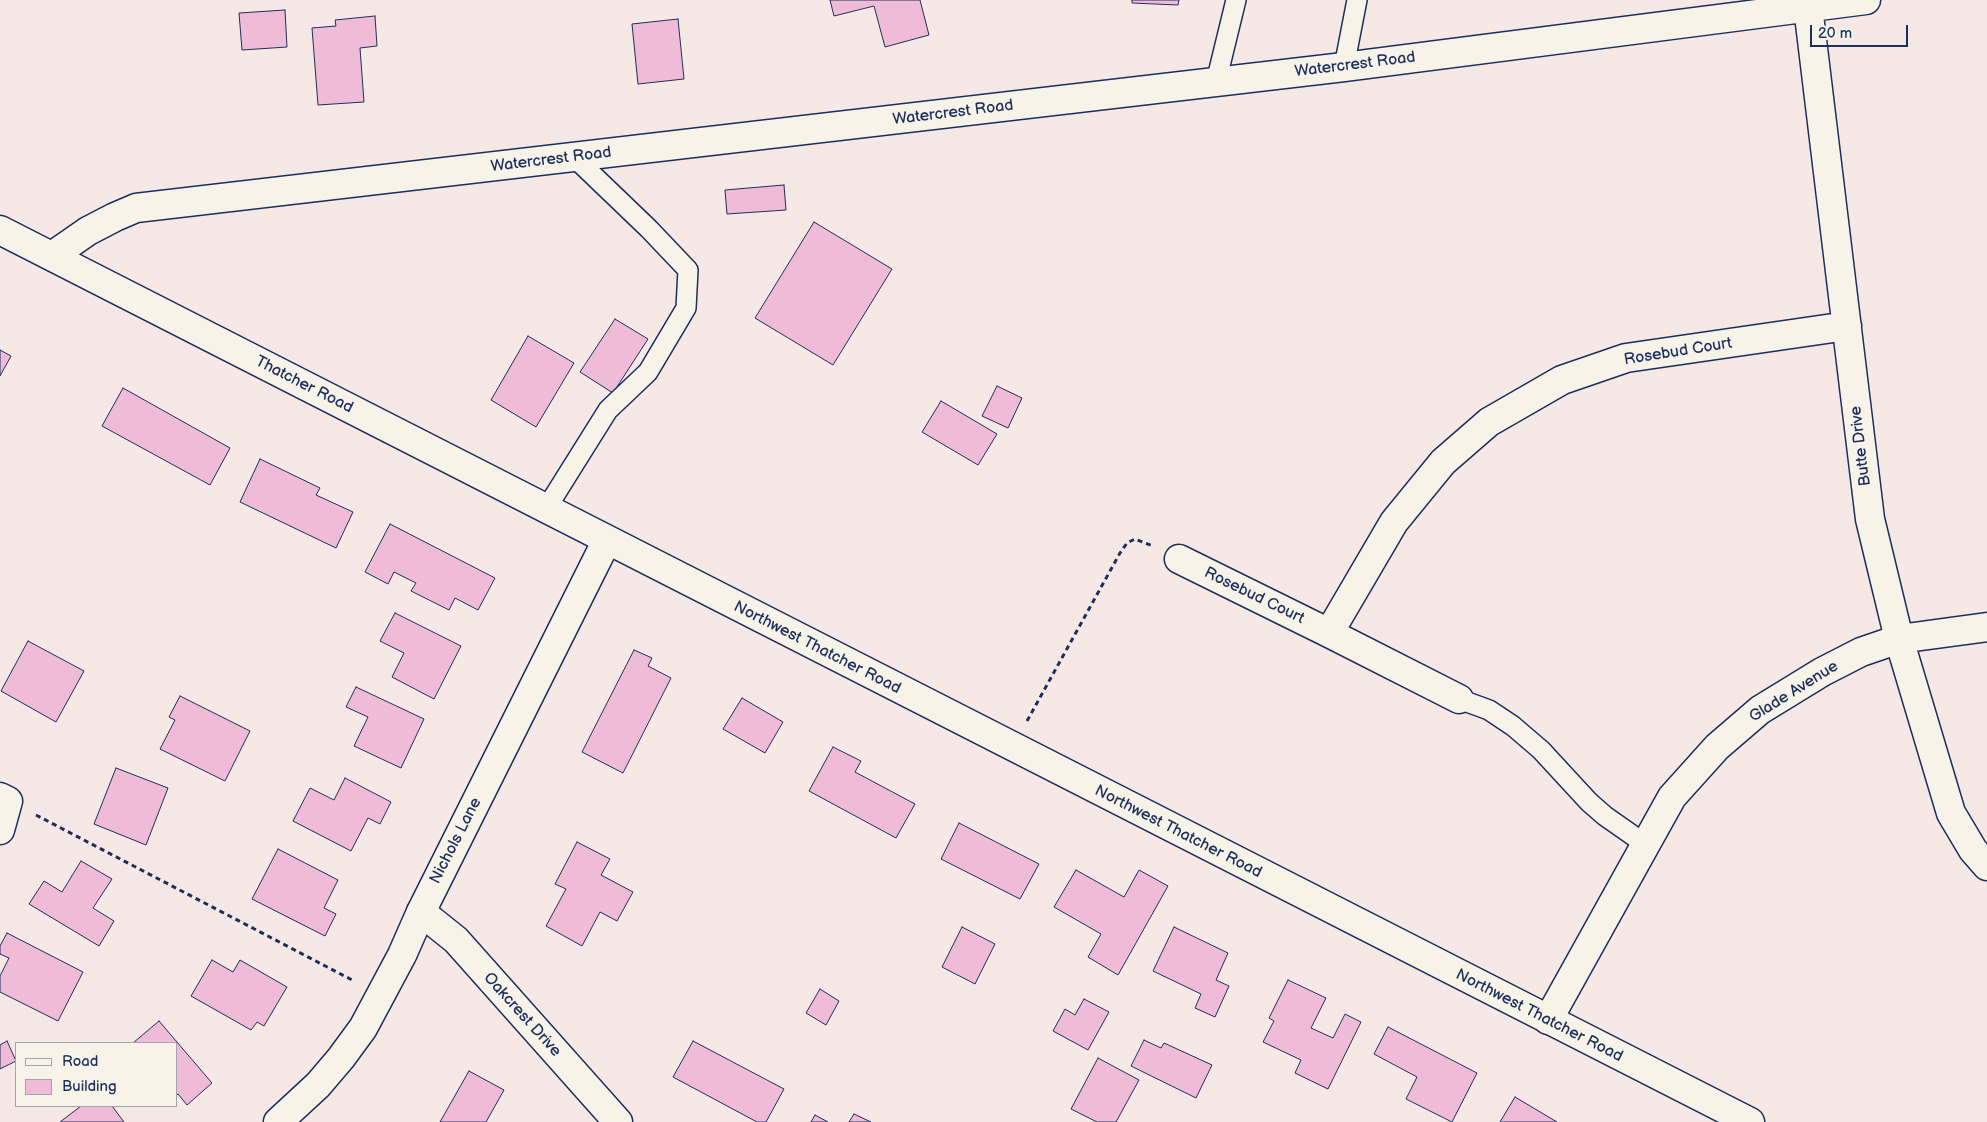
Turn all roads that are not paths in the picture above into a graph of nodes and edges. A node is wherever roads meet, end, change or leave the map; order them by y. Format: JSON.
{"nodes":[{"id":1,"x":1236,"y":0,"type":"edge"},
{"id":2,"x":1357,"y":0,"type":"edge"},
{"id":3,"x":1866,"y":0,"type":"edge"},
{"id":4,"x":1761,"y":6,"type":"edge"},
{"id":5,"x":1808,"y":7,"type":"junction"},
{"id":6,"x":1344,"y":66,"type":"junction"},
{"id":7,"x":1216,"y":82,"type":"junction"},
{"id":8,"x":574,"y":157,"type":"junction"},
{"id":9,"x":0,"y":230,"type":"edge"},
{"id":10,"x":52,"y":256,"type":"junction"},
{"id":11,"x":1847,"y":326,"type":"junction"},
{"id":12,"x":546,"y":509,"type":"junction"},
{"id":13,"x":607,"y":540,"type":"junction"},
{"id":14,"x":1179,"y":559,"type":"road end"},
{"id":15,"x":1987,"y":627,"type":"edge"},
{"id":16,"x":1330,"y":632,"type":"junction"},
{"id":17,"x":1899,"y":639,"type":"junction"},
{"id":18,"x":1459,"y":699,"type":"joint"},
{"id":19,"x":4,"y":799,"type":"edge"},
{"id":20,"x":0,"y":830,"type":"edge"},
{"id":21,"x":1645,"y":844,"type":"junction"},
{"id":22,"x":1987,"y":866,"type":"edge"},
{"id":23,"x":421,"y":912,"type":"junction"},
{"id":24,"x":1548,"y":1020,"type":"junction"},
{"id":25,"x":278,"y":1122,"type":"edge"},
{"id":26,"x":618,"y":1122,"type":"edge"},
{"id":27,"x":1750,"y":1122,"type":"edge"}],
"edges":[{"from":1,"to":7,"type":"lane"},
{"from":2,"to":6,"type":"lane"},
{"from":3,"to":5,"type":"street","name":"Watercrest Road"},
{"from":4,"to":5,"type":"street","name":"Watercrest Road"},
{"from":4,"to":6,"type":"street","name":"Watercrest Road"},
{"from":5,"to":11,"type":"street","name":"Butte Drive"},
{"from":6,"to":7,"type":"street","name":"Watercrest Road"},
{"from":7,"to":8,"type":"street","name":"Watercrest Road"},
{"from":8,"to":10,"type":"street","name":"Watercrest Road"},
{"from":8,"to":12,"type":"lane"},
{"from":9,"to":10,"type":"street","name":"Thatcher Road"},
{"from":10,"to":12,"type":"street","name":"Thatcher Road"},
{"from":11,"to":16,"type":"street","name":"Rosebud Court"},
{"from":11,"to":17,"type":"street","name":"Butte Drive"},
{"from":12,"to":13,"type":"street","name":"Thatcher Road"},
{"from":13,"to":23,"type":"street","name":"Nichols Lane"},
{"from":13,"to":24,"type":"street","name":"Northwest Thatcher Road"},
{"from":14,"to":16,"type":"street","name":"Rosebud Court"},
{"from":15,"to":17,"type":"street","name":"Glade Avenue"},
{"from":16,"to":18,"type":"street","name":"Rosebud Court"},
{"from":17,"to":21,"type":"street","name":"Glade Avenue"},
{"from":17,"to":22,"type":"street","name":"Butte Drive"},
{"from":18,"to":21,"type":"lane"},
{"from":19,"to":20,"type":"street"},
{"from":21,"to":24,"type":"street","name":"Glade Avenue"},
{"from":23,"to":25,"type":"street","name":"Nichols Lane"},
{"from":23,"to":26,"type":"street","name":"Oakcrest Drive"},
{"from":24,"to":27,"type":"street","name":"Northwest Thatcher Road"}]}
